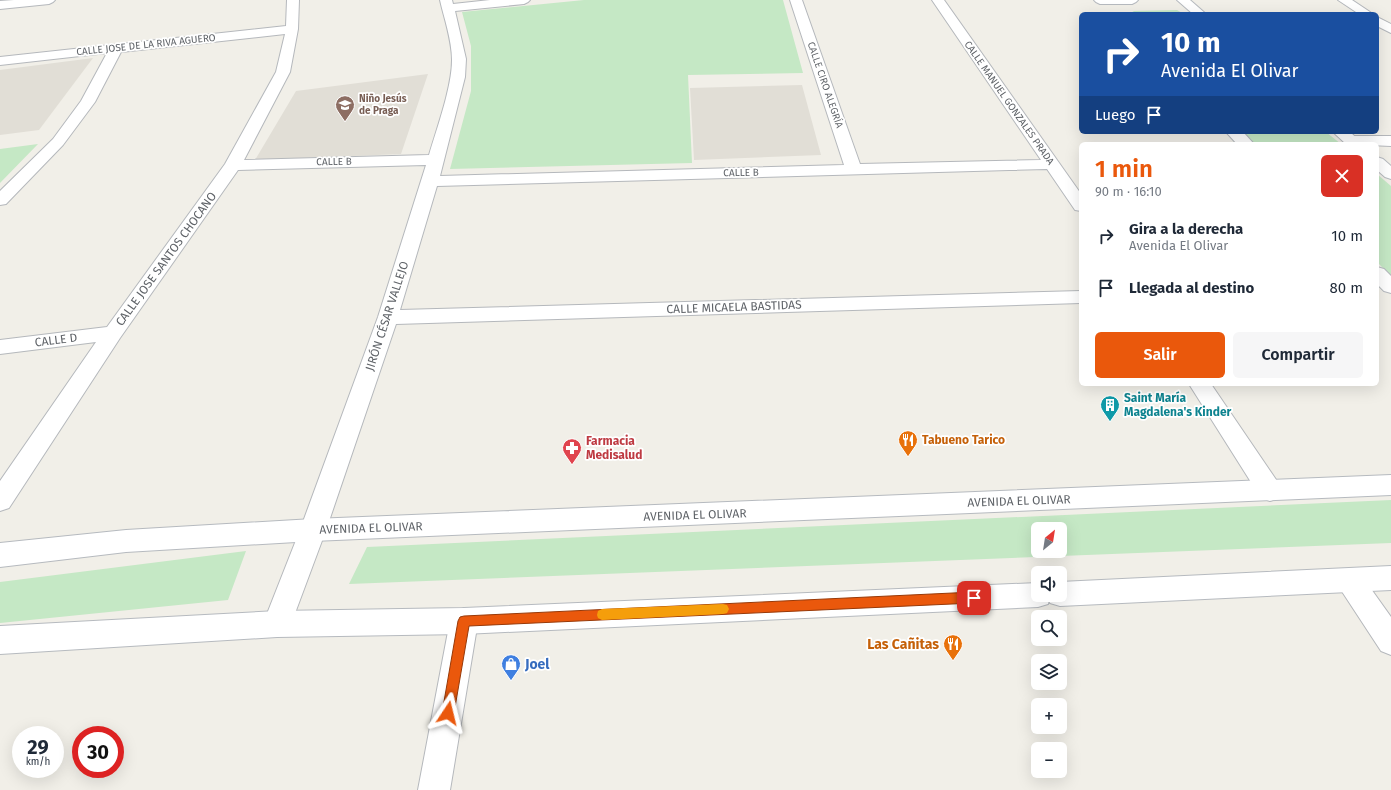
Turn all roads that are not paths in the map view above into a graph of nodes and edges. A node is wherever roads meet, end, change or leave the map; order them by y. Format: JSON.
{"nodes":[{"id":1,"x":49,"y":0,"type":"edge"},
{"id":2,"x":293,"y":0,"type":"edge"},
{"id":3,"x":524,"y":0,"type":"edge"},
{"id":4,"x":796,"y":0,"type":"edge"},
{"id":5,"x":938,"y":0,"type":"edge"},
{"id":6,"x":1100,"y":0,"type":"edge"},
{"id":7,"x":1132,"y":0,"type":"edge"},
{"id":8,"x":1183,"y":0,"type":"edge"},
{"id":9,"x":1344,"y":0,"type":"edge"},
{"id":10,"x":447,"y":4,"type":"edge"},
{"id":11,"x":0,"y":5,"type":"edge"},
{"id":12,"x":1109,"y":10,"type":"dead end"},
{"id":13,"x":1198,"y":12,"type":"edge"},
{"id":14,"x":1363,"y":12,"type":"edge"},
{"id":15,"x":1379,"y":22,"type":"edge"},
{"id":16,"x":292,"y":29,"type":"junction"},
{"id":17,"x":1391,"y":30,"type":"edge"},
{"id":18,"x":116,"y":48,"type":"junction"},
{"id":19,"x":0,"y":61,"type":"edge"},
{"id":20,"x":1236,"y":134,"type":"edge"},
{"id":21,"x":1350,"y":139,"type":"edge"},
{"id":22,"x":1391,"y":141,"type":"edge"},
{"id":23,"x":1244,"y":142,"type":"edge"},
{"id":24,"x":435,"y":160,"type":"junction"},
{"id":25,"x":1052,"y":164,"type":"junction"},
{"id":26,"x":1379,"y":164,"type":"edge"},
{"id":27,"x":233,"y":165,"type":"junction"},
{"id":28,"x":854,"y":170,"type":"junction"},
{"id":29,"x":1391,"y":174,"type":"edge"},
{"id":30,"x":430,"y":181,"type":"junction"},
{"id":31,"x":0,"y":200,"type":"edge"},
{"id":32,"x":1079,"y":203,"type":"edge"},
{"id":33,"x":1379,"y":275,"type":"edge"},
{"id":34,"x":1391,"y":286,"type":"edge"},
{"id":35,"x":1079,"y":297,"type":"edge"},
{"id":36,"x":388,"y":317,"type":"junction"},
{"id":37,"x":113,"y":333,"type":"junction"},
{"id":38,"x":0,"y":347,"type":"edge"},
{"id":39,"x":1201,"y":386,"type":"edge"},
{"id":40,"x":1391,"y":485,"type":"edge"},
{"id":41,"x":1270,"y":491,"type":"junction"},
{"id":42,"x":0,"y":501,"type":"edge"},
{"id":43,"x":313,"y":530,"type":"junction"},
{"id":44,"x":0,"y":555,"type":"edge"},
{"id":45,"x":1391,"y":578,"type":"edge"},
{"id":46,"x":1350,"y":581,"type":"junction"},
{"id":47,"x":1067,"y":594,"type":"edge"},
{"id":48,"x":1031,"y":595,"type":"edge"},
{"id":49,"x":464,"y":621,"type":"junction"},
{"id":50,"x":277,"y":624,"type":"junction"},
{"id":51,"x":0,"y":640,"type":"edge"},
{"id":52,"x":1391,"y":641,"type":"edge"},
{"id":53,"x":434,"y":790,"type":"edge"}],
"edges":[{"from":1,"to":11,"type":"street"},
{"from":2,"to":16,"type":"street","name":"CALLE JOSE SANTOS CHOCANO"},
{"from":3,"to":10,"type":"street"},
{"from":4,"to":28,"type":"street","name":"CALLE CIRO ALEGRÍA"},
{"from":5,"to":25,"type":"street","name":"CALLE MANUEL GONZALES PRADA"},
{"from":6,"to":7,"type":"street"},
{"from":6,"to":12,"type":"street"},
{"from":8,"to":13,"type":"street"},
{"from":9,"to":14,"type":"street"},
{"from":10,"to":24,"type":"street","name":"JIRÓN CÉSAR VALLEJO"},
{"from":15,"to":17,"type":"street"},
{"from":16,"to":18,"type":"street","name":"CALLE JOSE DE LA RIVA AGUERO"},
{"from":16,"to":27,"type":"street","name":"CALLE JOSE SANTOS CHOCANO"},
{"from":18,"to":19,"type":"street","name":"CALLE JOSE DE LA RIVA AGUERO"},
{"from":18,"to":31,"type":"street"},
{"from":20,"to":23,"type":"street"},
{"from":21,"to":22,"type":"street"},
{"from":24,"to":27,"type":"street","name":"CALLE B"},
{"from":24,"to":30,"type":"street","name":"JIRÓN CÉSAR VALLEJO"},
{"from":25,"to":28,"type":"street","name":"CALLE B"},
{"from":25,"to":32,"type":"street","name":"CALLE MANUEL GONZALES PRADA"},
{"from":26,"to":29,"type":"street"},
{"from":27,"to":37,"type":"street","name":"CALLE JOSE SANTOS CHOCANO"},
{"from":28,"to":30,"type":"street","name":"CALLE B"},
{"from":30,"to":36,"type":"street","name":"JIRÓN CÉSAR VALLEJO"},
{"from":33,"to":34,"type":"street"},
{"from":35,"to":36,"type":"street","name":"CALLE MICAELA BASTIDAS"},
{"from":36,"to":43,"type":"street","name":"JIRÓN CÉSAR VALLEJO"},
{"from":37,"to":38,"type":"street","name":"CALLE D"},
{"from":37,"to":42,"type":"street","name":"CALLE JOSE SANTOS CHOCANO"},
{"from":39,"to":41,"type":"street"},
{"from":40,"to":41,"type":"street","name":"AVENIDA EL OLIVAR"},
{"from":41,"to":43,"type":"street","name":"AVENIDA EL OLIVAR"},
{"from":43,"to":44,"type":"street","name":"AVENIDA EL OLIVAR"},
{"from":43,"to":50,"type":"street","name":"JIRÓN CÉSAR VALLEJO"},
{"from":45,"to":46,"type":"street"},
{"from":46,"to":47,"type":"street"},
{"from":46,"to":52,"type":"street"},
{"from":48,"to":49,"type":"street"},
{"from":49,"to":50,"type":"street"},
{"from":49,"to":53,"type":"street"},
{"from":50,"to":51,"type":"street"}]}
